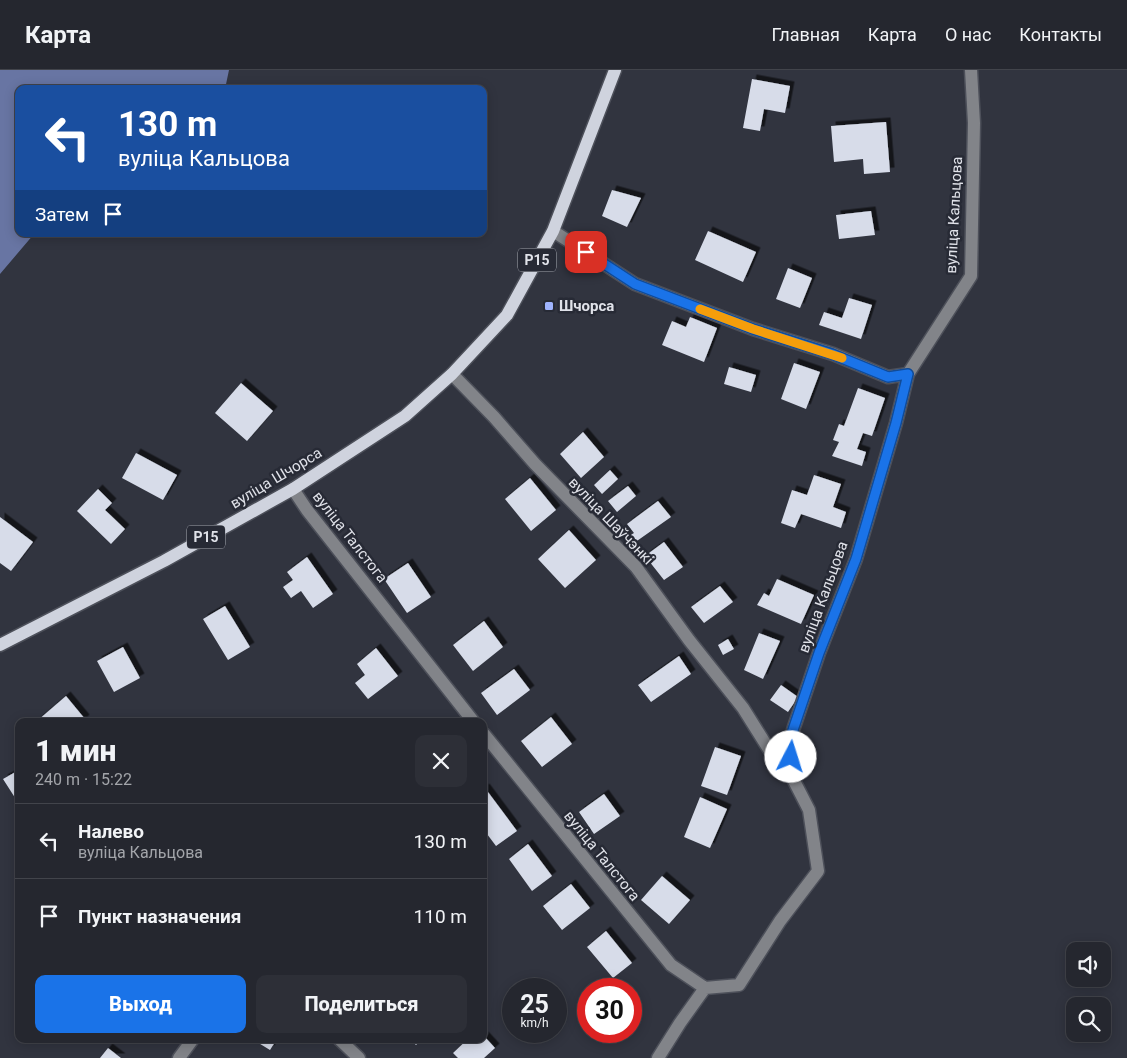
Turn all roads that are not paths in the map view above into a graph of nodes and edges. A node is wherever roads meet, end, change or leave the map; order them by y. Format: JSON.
{"nodes":[{"id":1,"x":616,"y":70,"type":"edge"},
{"id":2,"x":971,"y":70,"type":"edge"},
{"id":3,"x":553,"y":231,"type":"junction"},
{"id":4,"x":452,"y":374,"type":"junction"},
{"id":5,"x":908,"y":374,"type":"junction"},
{"id":6,"x":293,"y":489,"type":"junction"},
{"id":7,"x":0,"y":645,"type":"edge"},
{"id":8,"x":471,"y":718,"type":"edge"},
{"id":9,"x":487,"y":738,"type":"edge"},
{"id":10,"x":789,"y":771,"type":"junction"},
{"id":11,"x":705,"y":988,"type":"junction"},
{"id":12,"x":190,"y":1043,"type":"edge"},
{"id":13,"x":343,"y":1043,"type":"edge"},
{"id":14,"x":179,"y":1058,"type":"edge"},
{"id":15,"x":359,"y":1058,"type":"edge"},
{"id":16,"x":658,"y":1058,"type":"edge"}],
"edges":[{"from":1,"to":3,"type":"main road","number":"Р15"},
{"from":2,"to":5,"type":"street","name":"вуліца Кальцова"},
{"from":3,"to":4,"type":"main road","number":"Р15"},
{"from":3,"to":5,"type":"street"},
{"from":4,"to":6,"type":"main road","name":"вуліца Шчорса","number":"Р15"},
{"from":4,"to":10,"type":"street","name":"вуліца Шаўчэнкі"},
{"from":5,"to":10,"type":"street","name":"вуліца Кальцова"},
{"from":6,"to":7,"type":"main road","name":"вуліца Шчорса","number":"Р15"},
{"from":6,"to":8,"type":"street","name":"вуліца Талстога"},
{"from":9,"to":11,"type":"street","name":"вуліца Талстога"},
{"from":10,"to":11,"type":"street"},
{"from":11,"to":16,"type":"street"},
{"from":12,"to":14,"type":"street"},
{"from":13,"to":15,"type":"street"}]}
